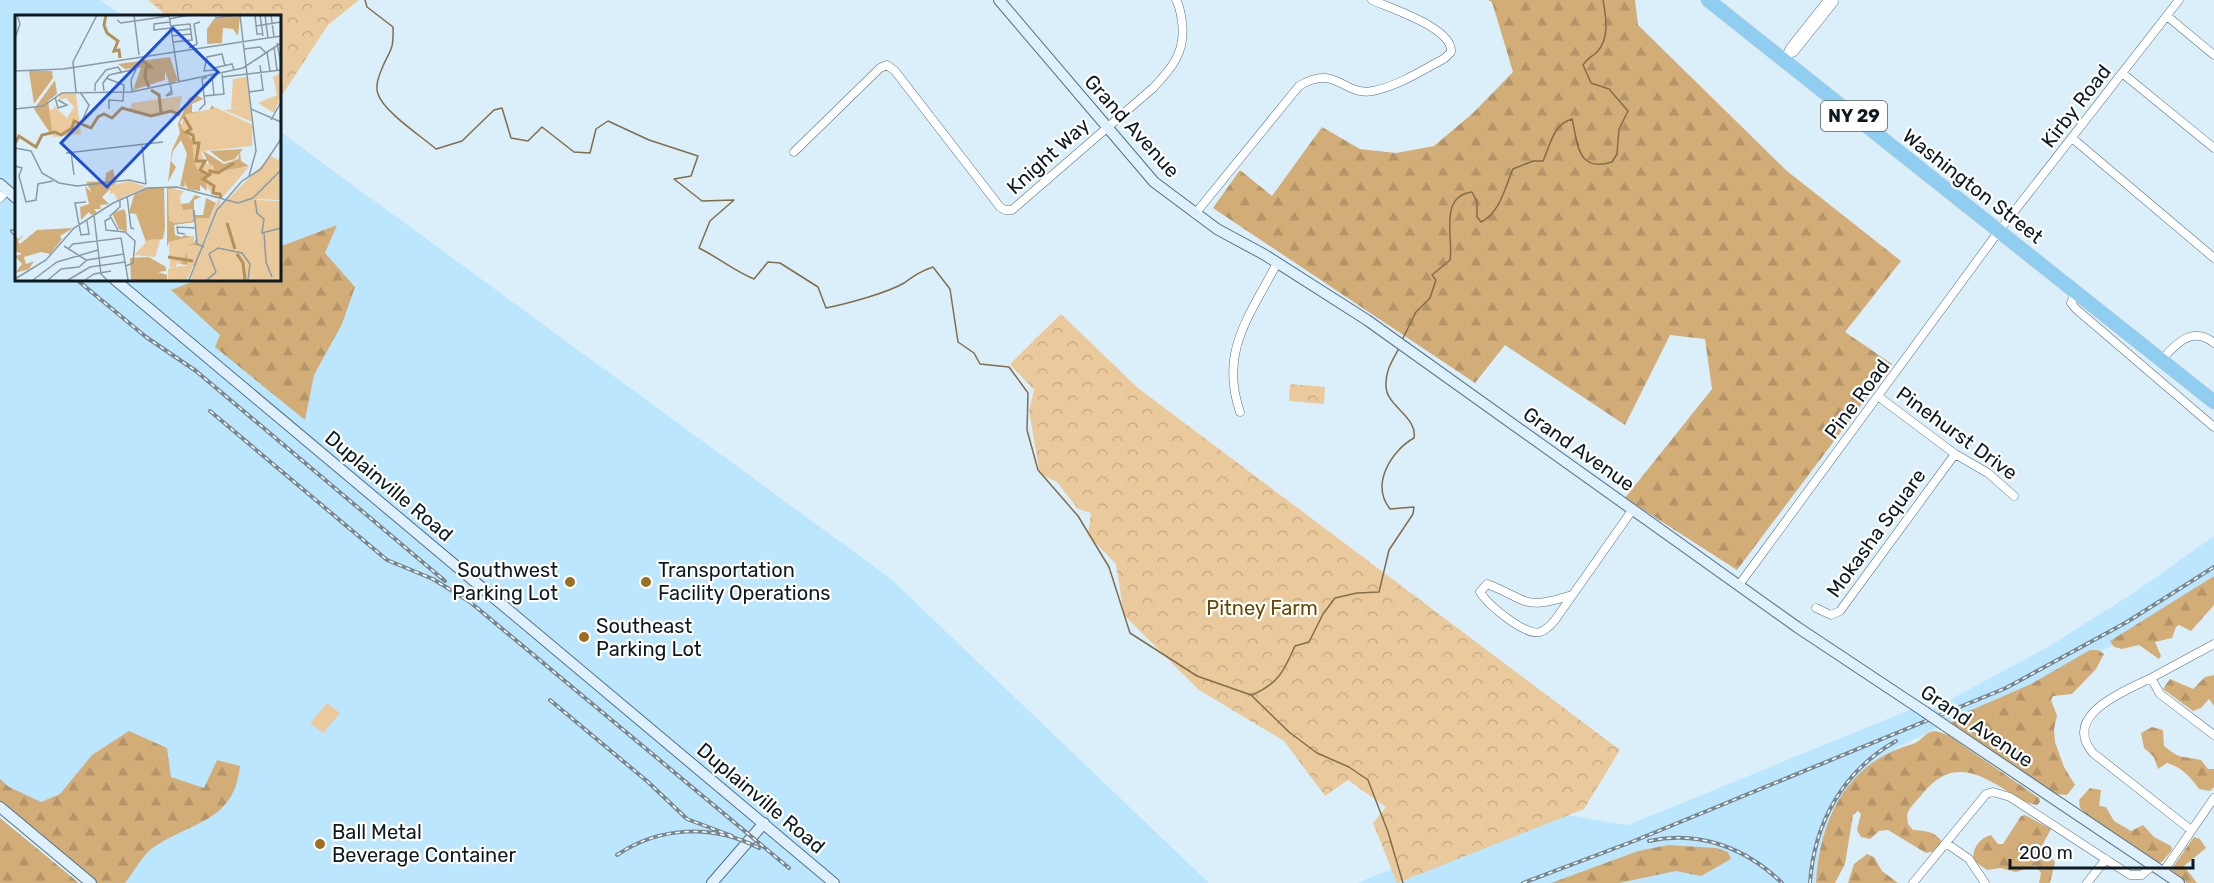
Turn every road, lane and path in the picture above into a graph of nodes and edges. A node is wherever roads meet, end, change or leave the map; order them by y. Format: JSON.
{"nodes":[{"id":1,"x":999,"y":0,"type":"edge"},
{"id":2,"x":1176,"y":0,"type":"edge"},
{"id":3,"x":1372,"y":0,"type":"edge"},
{"id":4,"x":1708,"y":0,"type":"edge"},
{"id":5,"x":2179,"y":0,"type":"edge"},
{"id":6,"x":1831,"y":1,"type":"edge"},
{"id":7,"x":2167,"y":16,"type":"junction"},
{"id":8,"x":2214,"y":55,"type":"edge"},
{"id":9,"x":1786,"y":57,"type":"junction"},
{"id":10,"x":2122,"y":73,"type":"junction"},
{"id":11,"x":1107,"y":126,"type":"junction"},
{"id":12,"x":2072,"y":138,"type":"junction"},
{"id":13,"x":2214,"y":148,"type":"edge"},
{"id":14,"x":794,"y":152,"type":"dead end"},
{"id":15,"x":1195,"y":214,"type":"junction"},
{"id":16,"x":2000,"y":231,"type":"junction"},
{"id":17,"x":2214,"y":258,"type":"edge"},
{"id":18,"x":1277,"y":263,"type":"junction"},
{"id":19,"x":115,"y":280,"type":"edge"},
{"id":20,"x":2076,"y":292,"type":"junction"},
{"id":21,"x":2214,"y":343,"type":"edge"},
{"id":22,"x":2161,"y":360,"type":"junction"},
{"id":23,"x":1879,"y":397,"type":"junction"},
{"id":24,"x":2214,"y":402,"type":"edge"},
{"id":25,"x":1240,"y":412,"type":"dead end"},
{"id":26,"x":2214,"y":427,"type":"edge"},
{"id":27,"x":1954,"y":454,"type":"junction"},
{"id":28,"x":2014,"y":496,"type":"dead end"},
{"id":29,"x":1633,"y":509,"type":"junction"},
{"id":30,"x":1739,"y":585,"type":"junction"},
{"id":31,"x":1572,"y":595,"type":"junction"},
{"id":32,"x":1816,"y":608,"type":"dead end"},
{"id":33,"x":2214,"y":644,"type":"edge"},
{"id":34,"x":2151,"y":678,"type":"junction"},
{"id":35,"x":2214,"y":735,"type":"edge"},
{"id":36,"x":2213,"y":801,"type":"edge"},
{"id":37,"x":0,"y":807,"type":"edge"},
{"id":38,"x":764,"y":823,"type":"junction"},
{"id":39,"x":2191,"y":830,"type":"junction"},
{"id":40,"x":1946,"y":843,"type":"junction"},
{"id":41,"x":2106,"y":859,"type":"junction"},
{"id":42,"x":2153,"y":865,"type":"junction"},
{"id":43,"x":2163,"y":872,"type":"junction"},
{"id":44,"x":92,"y":883,"type":"edge"},
{"id":45,"x":712,"y":883,"type":"edge"},
{"id":46,"x":834,"y":883,"type":"edge"},
{"id":47,"x":1914,"y":883,"type":"edge"},
{"id":48,"x":1985,"y":883,"type":"edge"},
{"id":49,"x":2086,"y":883,"type":"edge"},
{"id":50,"x":2179,"y":883,"type":"edge"}],
"edges":[{"from":1,"to":11,"type":"street","name":"Grand Avenue"},
{"from":2,"to":11,"type":"street","name":"Knight Way"},
{"from":3,"to":15,"type":"street"},
{"from":4,"to":9,"type":"highway","name":"Washington Street","number":"NY 29"},
{"from":5,"to":7,"type":"street","name":"Kirby Road"},
{"from":6,"to":9,"type":"street"},
{"from":7,"to":8,"type":"street"},
{"from":7,"to":10,"type":"street","name":"Kirby Road"},
{"from":9,"to":16,"type":"highway","name":"Washington Street","number":"NY 29"},
{"from":10,"to":12,"type":"street","name":"Kirby Road"},
{"from":10,"to":13,"type":"street"},
{"from":11,"to":14,"type":"street","name":"Knight Way"},
{"from":11,"to":15,"type":"street","name":"Grand Avenue"},
{"from":12,"to":16,"type":"street","name":"Kirby Road"},
{"from":12,"to":17,"type":"street"},
{"from":15,"to":18,"type":"street","name":"Grand Avenue"},
{"from":16,"to":20,"type":"highway","name":"Washington Street","number":"NY 29"},
{"from":16,"to":23,"type":"street","name":"Pine Road"},
{"from":18,"to":25,"type":"street"},
{"from":18,"to":29,"type":"street","name":"Grand Avenue"},
{"from":19,"to":38,"type":"street","name":"Duplainville Road"},
{"from":20,"to":22,"type":"highway","name":"Washington Street","number":"NY 29"},
{"from":20,"to":26,"type":"street"},
{"from":21,"to":22,"type":"street"},
{"from":22,"to":24,"type":"highway","name":"Washington Street","number":"NY 29"},
{"from":23,"to":27,"type":"street","name":"Pinehurst Drive"},
{"from":23,"to":30,"type":"street","name":"Pine Road"},
{"from":27,"to":28,"type":"street","name":"Pinehurst Drive"},
{"from":27,"to":32,"type":"street","name":"Mokasha Square"},
{"from":29,"to":30,"type":"street","name":"Grand Avenue"},
{"from":29,"to":31,"type":"street"},
{"from":30,"to":42,"type":"street","name":"Grand Avenue","bridge":true},
{"from":31,"to":31,"type":"street"},
{"from":33,"to":34,"type":"street"},
{"from":34,"to":35,"type":"street"},
{"from":34,"to":39,"type":"street"},
{"from":36,"to":39,"type":"street"},
{"from":37,"to":44,"type":"street"},
{"from":38,"to":45,"type":"street"},
{"from":38,"to":46,"type":"street","name":"Duplainville Road"},
{"from":39,"to":43,"type":"street"},
{"from":40,"to":41,"type":"street"},
{"from":40,"to":47,"type":"street"},
{"from":40,"to":48,"type":"street"},
{"from":41,"to":42,"type":"street"},
{"from":41,"to":49,"type":"street"},
{"from":42,"to":43,"type":"street","name":"Grand Avenue"},
{"from":43,"to":50,"type":"street","name":"Grand Avenue"}]}
